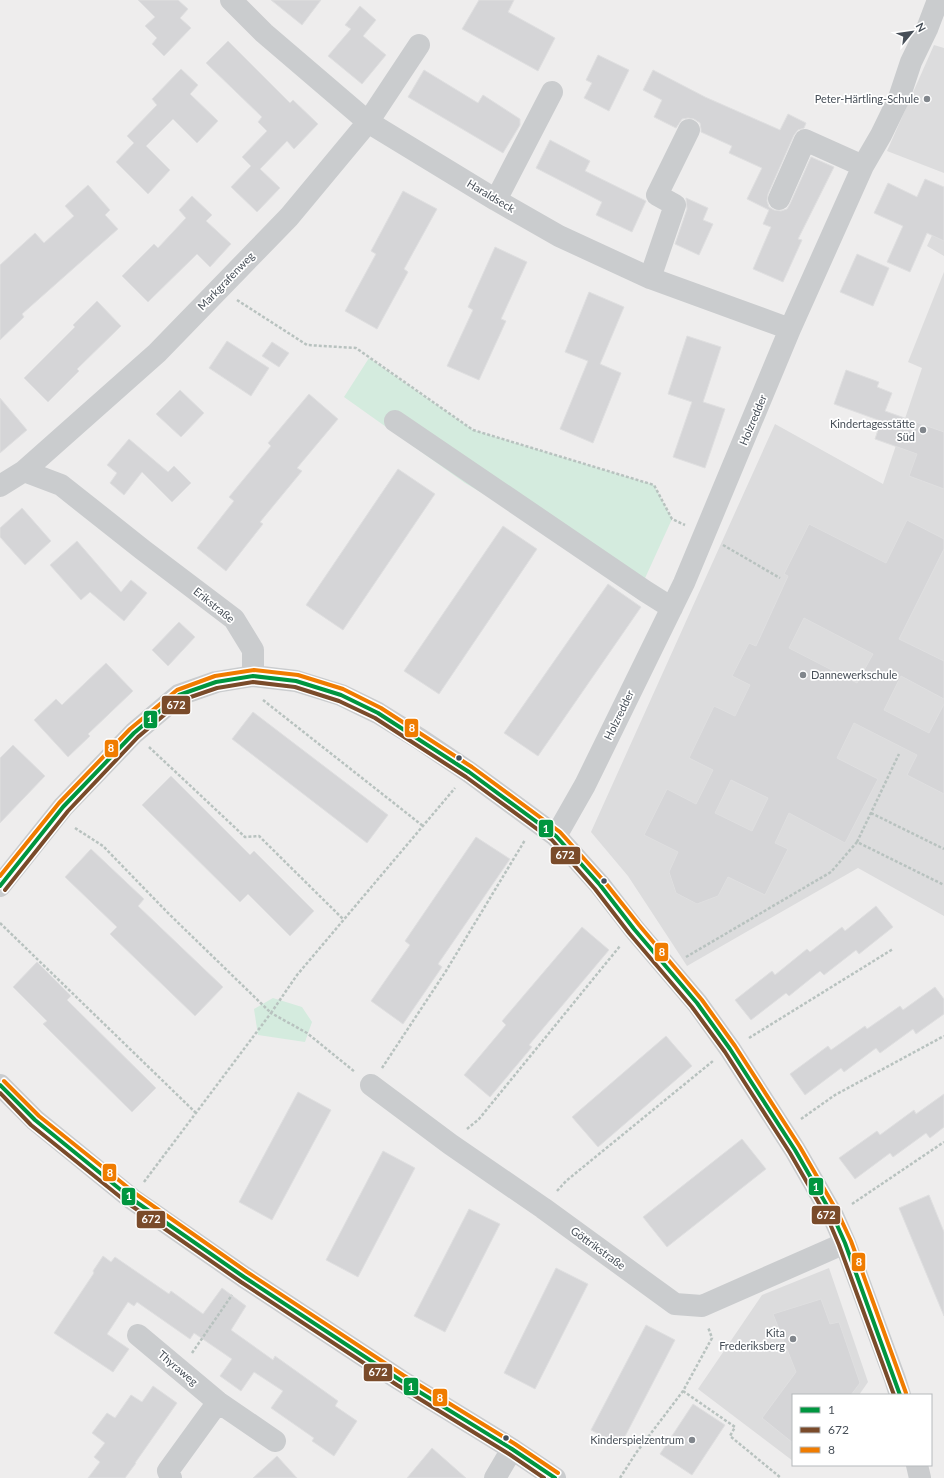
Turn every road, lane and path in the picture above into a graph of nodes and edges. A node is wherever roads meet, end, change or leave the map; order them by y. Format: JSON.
{"nodes":[{"id":1,"x":231,"y":0,"type":"edge"},
{"id":2,"x":938,"y":0,"type":"edge"},
{"id":3,"x":419,"y":45,"type":"dead end"},
{"id":4,"x":552,"y":92,"type":"dead end"},
{"id":5,"x":368,"y":122,"type":"junction"},
{"id":6,"x":689,"y":130,"type":"dead end"},
{"id":7,"x":863,"y":166,"type":"junction"},
{"id":8,"x":779,"y":199,"type":"dead end"},
{"id":9,"x":496,"y":200,"type":"junction"},
{"id":10,"x":650,"y":278,"type":"junction"},
{"id":11,"x":220,"y":288,"type":"junction"},
{"id":12,"x":790,"y":329,"type":"junction"},
{"id":13,"x":395,"y":422,"type":"dead end"},
{"id":14,"x":24,"y":471,"type":"junction"},
{"id":15,"x":0,"y":486,"type":"edge"},
{"id":16,"x":705,"y":534,"type":"junction"},
{"id":17,"x":780,"y":578,"type":"dead end"},
{"id":18,"x":672,"y":608,"type":"junction"},
{"id":19,"x":253,"y":676,"type":"junction"},
{"id":20,"x":134,"y":733,"type":"junction"},
{"id":21,"x":899,"y":754,"type":"dead end"},
{"id":22,"x":469,"y":772,"type":"junction"},
{"id":23,"x":871,"y":813,"type":"junction"},
{"id":24,"x":56,"y":816,"type":"junction"},
{"id":25,"x":537,"y":822,"type":"junction"},
{"id":26,"x":423,"y":826,"type":"junction"},
{"id":27,"x":556,"y":836,"type":"junction"},
{"id":28,"x":857,"y":842,"type":"junction"},
{"id":29,"x":944,"y":849,"type":"edge"},
{"id":30,"x":944,"y":885,"type":"edge"},
{"id":31,"x":0,"y":886,"type":"edge"},
{"id":32,"x":344,"y":920,"type":"junction"},
{"id":33,"x":0,"y":923,"type":"edge"},
{"id":34,"x":634,"y":929,"type":"junction"},
{"id":35,"x":893,"y":949,"type":"dead end"},
{"id":36,"x":668,"y":968,"type":"junction"},
{"id":37,"x":271,"y":1013,"type":"junction"},
{"id":38,"x":944,"y":1036,"type":"edge"},
{"id":39,"x":730,"y":1049,"type":"junction"},
{"id":40,"x":0,"y":1085,"type":"edge"},
{"id":41,"x":371,"y":1085,"type":"junction"},
{"id":42,"x":196,"y":1113,"type":"junction"},
{"id":43,"x":783,"y":1132,"type":"junction"},
{"id":44,"x":944,"y":1142,"type":"edge"},
{"id":45,"x":450,"y":1144,"type":"junction"},
{"id":46,"x":132,"y":1198,"type":"junction"},
{"id":47,"x":543,"y":1208,"type":"junction"},
{"id":48,"x":833,"y":1216,"type":"junction"},
{"id":49,"x":846,"y":1243,"type":"junction"},
{"id":50,"x":244,"y":1277,"type":"junction"},
{"id":51,"x":702,"y":1306,"type":"junction"},
{"id":52,"x":138,"y":1335,"type":"dead end"},
{"id":53,"x":180,"y":1370,"type":"junction"},
{"id":54,"x":683,"y":1391,"type":"junction"},
{"id":55,"x":900,"y":1394,"type":"edge"},
{"id":56,"x":218,"y":1402,"type":"junction"},
{"id":57,"x":275,"y":1441,"type":"dead end"},
{"id":58,"x":512,"y":1450,"type":"junction"},
{"id":59,"x":917,"y":1466,"type":"edge"},
{"id":60,"x":171,"y":1478,"type":"edge"},
{"id":61,"x":495,"y":1478,"type":"edge"},
{"id":62,"x":555,"y":1478,"type":"edge"},
{"id":63,"x":620,"y":1478,"type":"edge"},
{"id":64,"x":781,"y":1478,"type":"edge"},
{"id":65,"x":920,"y":1478,"type":"edge"}],
"edges":[{"from":1,"to":5,"type":"street","name":"Haraldseck"},
{"from":2,"to":7,"type":"street","name":"Holzredder"},
{"from":3,"to":5,"type":"street","name":"Markgrafenweg"},
{"from":4,"to":9,"type":"street"},
{"from":5,"to":9,"type":"street","name":"Haraldseck"},
{"from":5,"to":11,"type":"street","name":"Markgrafenweg"},
{"from":6,"to":10,"type":"street"},
{"from":7,"to":8,"type":"street"},
{"from":7,"to":12,"type":"street","name":"Holzredder"},
{"from":9,"to":10,"type":"street","name":"Haraldseck"},
{"from":10,"to":12,"type":"street","name":"Haraldseck"},
{"from":11,"to":14,"type":"street","name":"Markgrafenweg"},
{"from":11,"to":16,"type":"path"},
{"from":12,"to":16,"type":"street","name":"Holzredder"},
{"from":13,"to":18,"type":"street"},
{"from":14,"to":15,"type":"street","name":"Markgrafenweg"},
{"from":14,"to":19,"type":"street","name":"Erikstraße"},
{"from":16,"to":17,"type":"path"},
{"from":16,"to":18,"type":"street","name":"Holzredder"},
{"from":18,"to":27,"type":"street","name":"Holzredder"},
{"from":19,"to":20,"type":"street"},
{"from":19,"to":22,"type":"street"},
{"from":19,"to":26,"type":"path"},
{"from":20,"to":24,"type":"street"},
{"from":20,"to":32,"type":"path"},
{"from":21,"to":23,"type":"path"},
{"from":22,"to":25,"type":"street"},
{"from":22,"to":26,"type":"path"},
{"from":23,"to":28,"type":"path"},
{"from":23,"to":29,"type":"path"},
{"from":24,"to":31,"type":"street"},
{"from":24,"to":37,"type":"path"},
{"from":25,"to":27,"type":"street"},
{"from":25,"to":41,"type":"path"},
{"from":26,"to":32,"type":"path"},
{"from":27,"to":34,"type":"street"},
{"from":28,"to":30,"type":"path"},
{"from":28,"to":36,"type":"path"},
{"from":32,"to":37,"type":"path"},
{"from":33,"to":42,"type":"path"},
{"from":34,"to":36,"type":"street"},
{"from":34,"to":45,"type":"path"},
{"from":35,"to":39,"type":"path"},
{"from":36,"to":39,"type":"street"},
{"from":37,"to":41,"type":"path"},
{"from":37,"to":42,"type":"path"},
{"from":38,"to":43,"type":"path"},
{"from":39,"to":43,"type":"street"},
{"from":39,"to":47,"type":"path"},
{"from":40,"to":46,"type":"street"},
{"from":41,"to":45,"type":"street","name":"Göttrikstraße"},
{"from":42,"to":46,"type":"path"},
{"from":43,"to":48,"type":"street"},
{"from":44,"to":48,"type":"path"},
{"from":45,"to":47,"type":"street","name":"Göttrikstraße"},
{"from":46,"to":50,"type":"street"},
{"from":47,"to":51,"type":"street","name":"Göttrikstraße"},
{"from":48,"to":49,"type":"street"},
{"from":49,"to":51,"type":"street","name":"Göttrikstraße"},
{"from":49,"to":55,"type":"street"},
{"from":50,"to":53,"type":"path"},
{"from":50,"to":58,"type":"street"},
{"from":51,"to":54,"type":"path"},
{"from":52,"to":53,"type":"street","name":"Thyraweg"},
{"from":53,"to":56,"type":"street","name":"Thyraweg"},
{"from":54,"to":63,"type":"path"},
{"from":54,"to":64,"type":"path"},
{"from":56,"to":57,"type":"street","name":"Thyraweg"},
{"from":56,"to":60,"type":"street"},
{"from":58,"to":61,"type":"street"},
{"from":58,"to":62,"type":"street"},
{"from":59,"to":65,"type":"street"}]}
